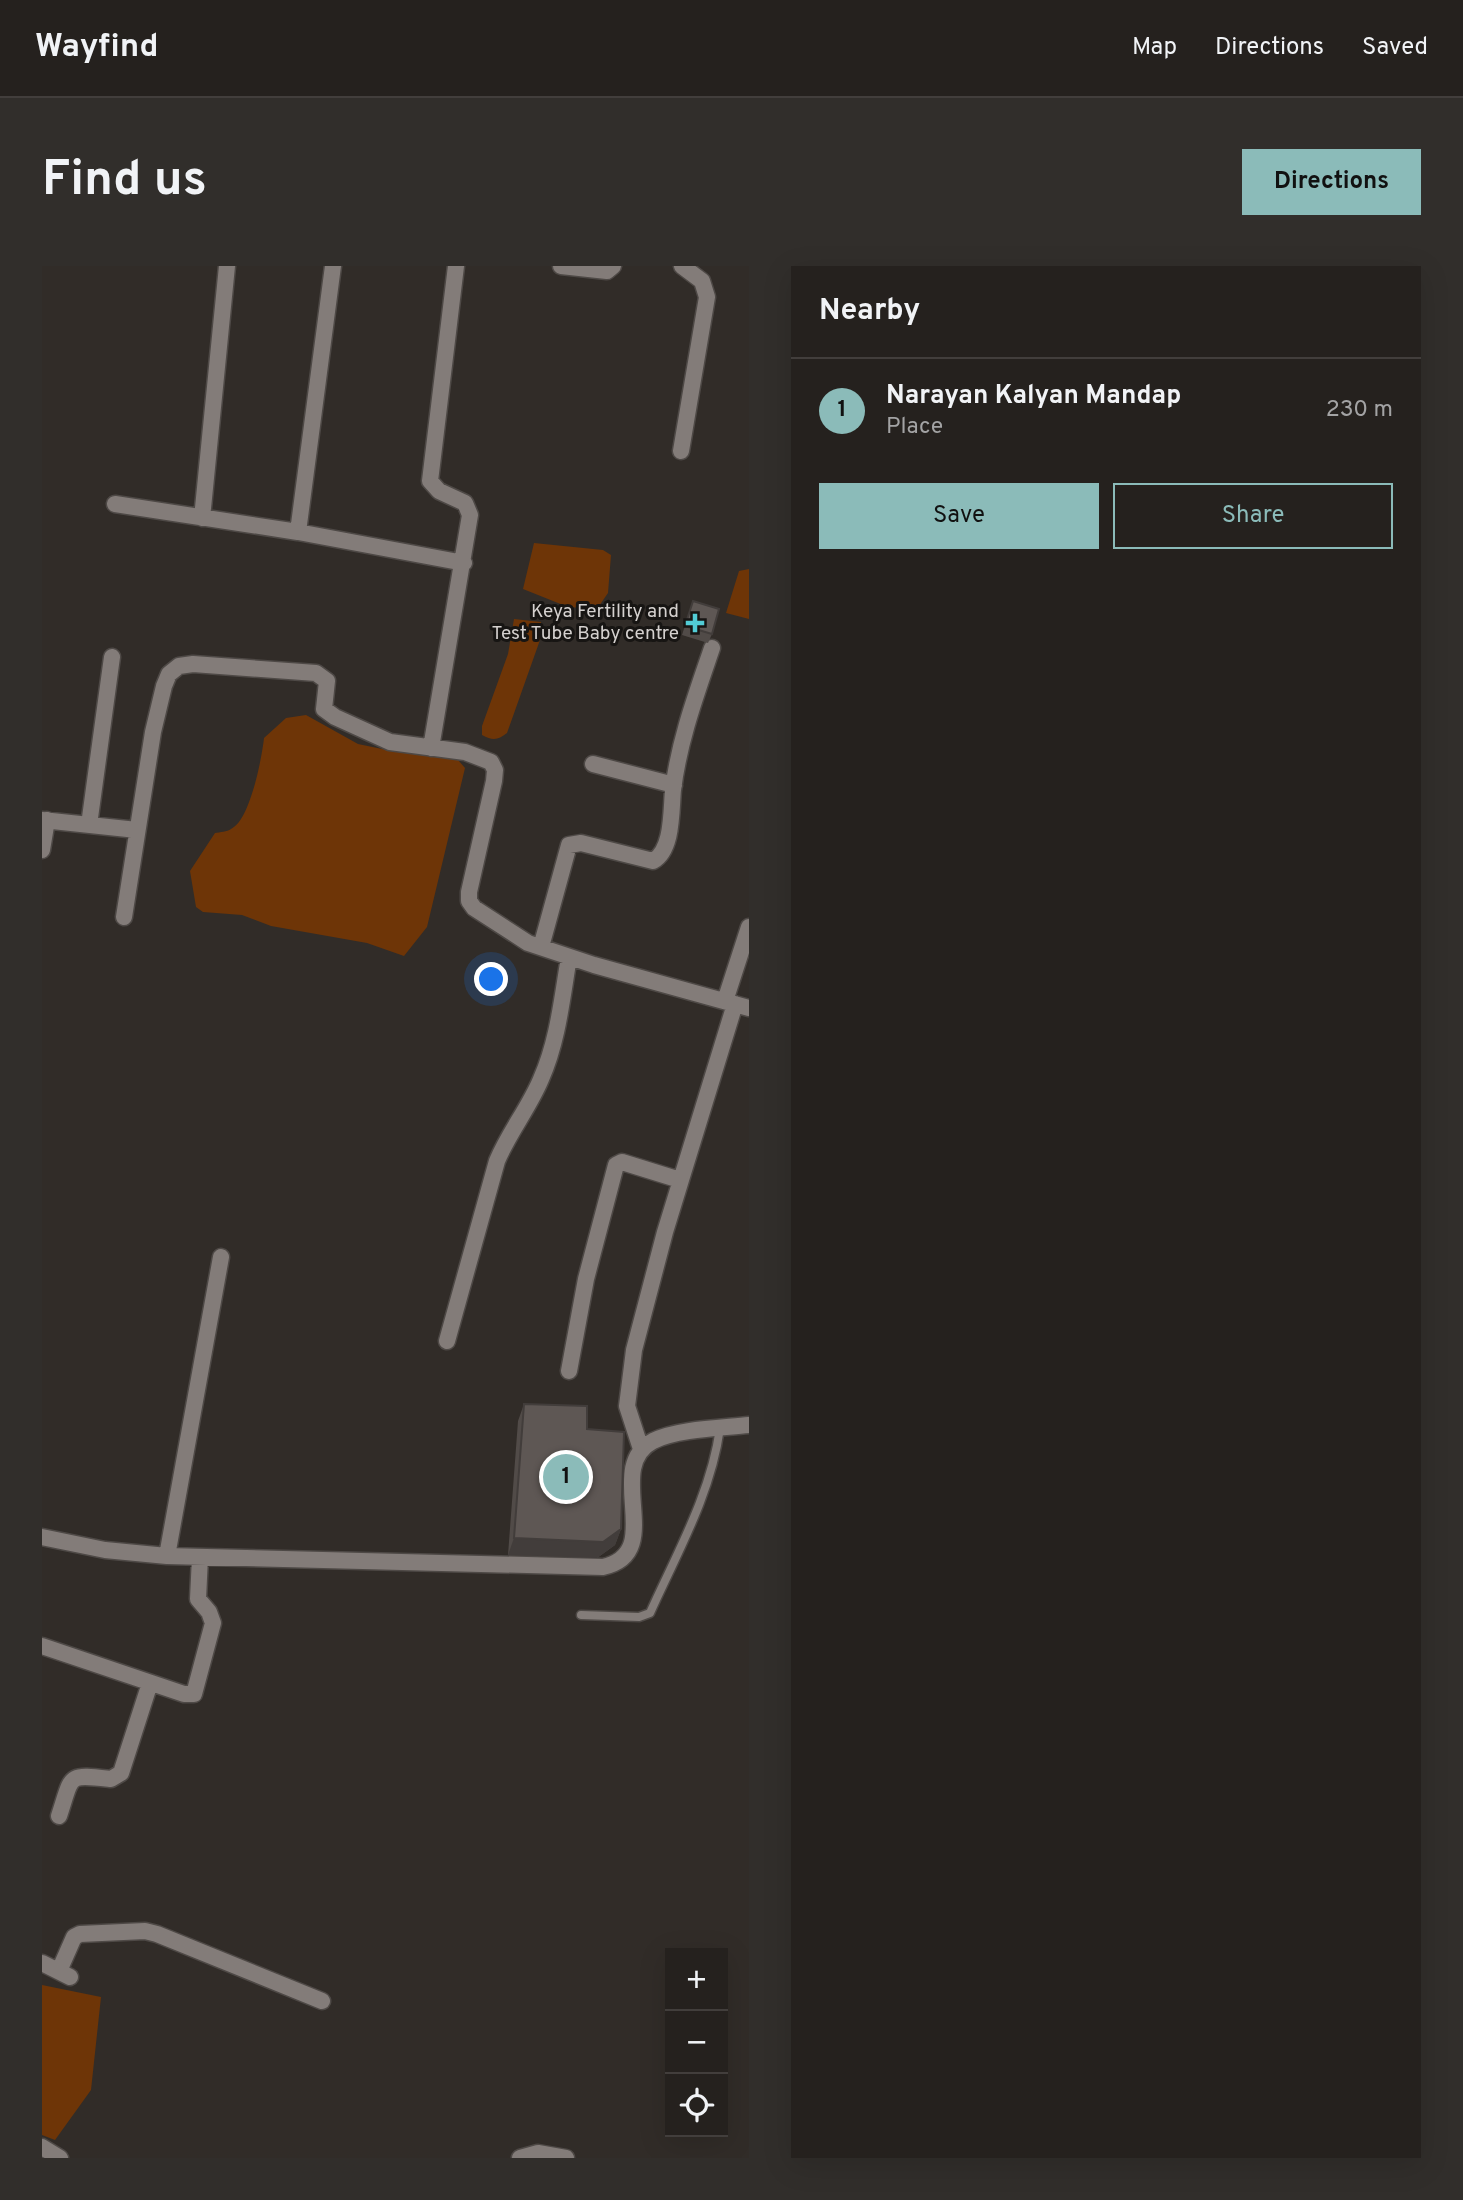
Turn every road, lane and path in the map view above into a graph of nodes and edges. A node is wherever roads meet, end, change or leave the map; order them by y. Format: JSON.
{"nodes":[{"id":1,"x":227,"y":266,"type":"edge"},
{"id":2,"x":333,"y":266,"type":"edge"},
{"id":3,"x":456,"y":266,"type":"edge"},
{"id":4,"x":561,"y":266,"type":"edge"},
{"id":5,"x":613,"y":266,"type":"edge"},
{"id":6,"x":682,"y":266,"type":"edge"},
{"id":7,"x":681,"y":451,"type":"dead end"},
{"id":8,"x":114,"y":504,"type":"dead end"},
{"id":9,"x":202,"y":517,"type":"junction"},
{"id":10,"x":298,"y":532,"type":"junction"},
{"id":11,"x":464,"y":563,"type":"junction"},
{"id":12,"x":712,"y":648,"type":"dead end"},
{"id":13,"x":112,"y":657,"type":"dead end"},
{"id":14,"x":431,"y":748,"type":"junction"},
{"id":15,"x":593,"y":764,"type":"dead end"},
{"id":16,"x":674,"y":785,"type":"junction"},
{"id":17,"x":44,"y":820,"type":"edge"},
{"id":18,"x":89,"y":825,"type":"junction"},
{"id":19,"x":137,"y":830,"type":"junction"},
{"id":20,"x":42,"y":850,"type":"edge"},
{"id":21,"x":124,"y":917,"type":"dead end"},
{"id":22,"x":749,"y":927,"type":"edge"},
{"id":23,"x":541,"y":947,"type":"junction"},
{"id":24,"x":569,"y":957,"type":"junction"},
{"id":25,"x":736,"y":1004,"type":"edge"},
{"id":26,"x":680,"y":1180,"type":"junction"},
{"id":27,"x":221,"y":1257,"type":"dead end"},
{"id":28,"x":447,"y":1341,"type":"dead end"},
{"id":29,"x":569,"y":1371,"type":"dead end"},
{"id":30,"x":749,"y":1425,"type":"edge"},
{"id":31,"x":720,"y":1429,"type":"junction"},
{"id":32,"x":641,"y":1449,"type":"junction"},
{"id":33,"x":42,"y":1537,"type":"edge"},
{"id":34,"x":167,"y":1556,"type":"junction"},
{"id":35,"x":200,"y":1557,"type":"junction"},
{"id":36,"x":581,"y":1615,"type":"dead end"},
{"id":37,"x":42,"y":1646,"type":"edge"},
{"id":38,"x":150,"y":1683,"type":"junction"},
{"id":39,"x":59,"y":1816,"type":"dead end"},
{"id":40,"x":42,"y":1963,"type":"edge"},
{"id":41,"x":322,"y":2001,"type":"dead end"},
{"id":42,"x":42,"y":2147,"type":"edge"},
{"id":43,"x":60,"y":2158,"type":"edge"},
{"id":44,"x":520,"y":2158,"type":"edge"},
{"id":45,"x":566,"y":2158,"type":"edge"}],
"edges":[{"from":1,"to":9,"type":"street"},
{"from":2,"to":10,"type":"street"},
{"from":3,"to":11,"type":"street"},
{"from":4,"to":5,"type":"street"},
{"from":6,"to":7,"type":"street"},
{"from":8,"to":9,"type":"street"},
{"from":9,"to":10,"type":"street"},
{"from":10,"to":11,"type":"street"},
{"from":11,"to":14,"type":"street"},
{"from":12,"to":16,"type":"street"},
{"from":13,"to":18,"type":"street"},
{"from":14,"to":19,"type":"street"},
{"from":14,"to":23,"type":"street"},
{"from":15,"to":16,"type":"street"},
{"from":16,"to":23,"type":"street"},
{"from":17,"to":18,"type":"street"},
{"from":17,"to":20,"type":"street"},
{"from":18,"to":19,"type":"street"},
{"from":19,"to":21,"type":"street"},
{"from":22,"to":25,"type":"street"},
{"from":23,"to":24,"type":"street"},
{"from":24,"to":25,"type":"street"},
{"from":24,"to":28,"type":"street"},
{"from":25,"to":26,"type":"street"},
{"from":26,"to":29,"type":"street"},
{"from":26,"to":32,"type":"street"},
{"from":27,"to":34,"type":"street"},
{"from":30,"to":31,"type":"street"},
{"from":31,"to":32,"type":"street"},
{"from":31,"to":36,"type":"lane"},
{"from":32,"to":35,"type":"street"},
{"from":33,"to":34,"type":"street"},
{"from":34,"to":35,"type":"street"},
{"from":35,"to":38,"type":"street"},
{"from":37,"to":38,"type":"street"},
{"from":38,"to":39,"type":"street"},
{"from":40,"to":41,"type":"street"},
{"from":42,"to":43,"type":"street"},
{"from":44,"to":45,"type":"street"}]}
